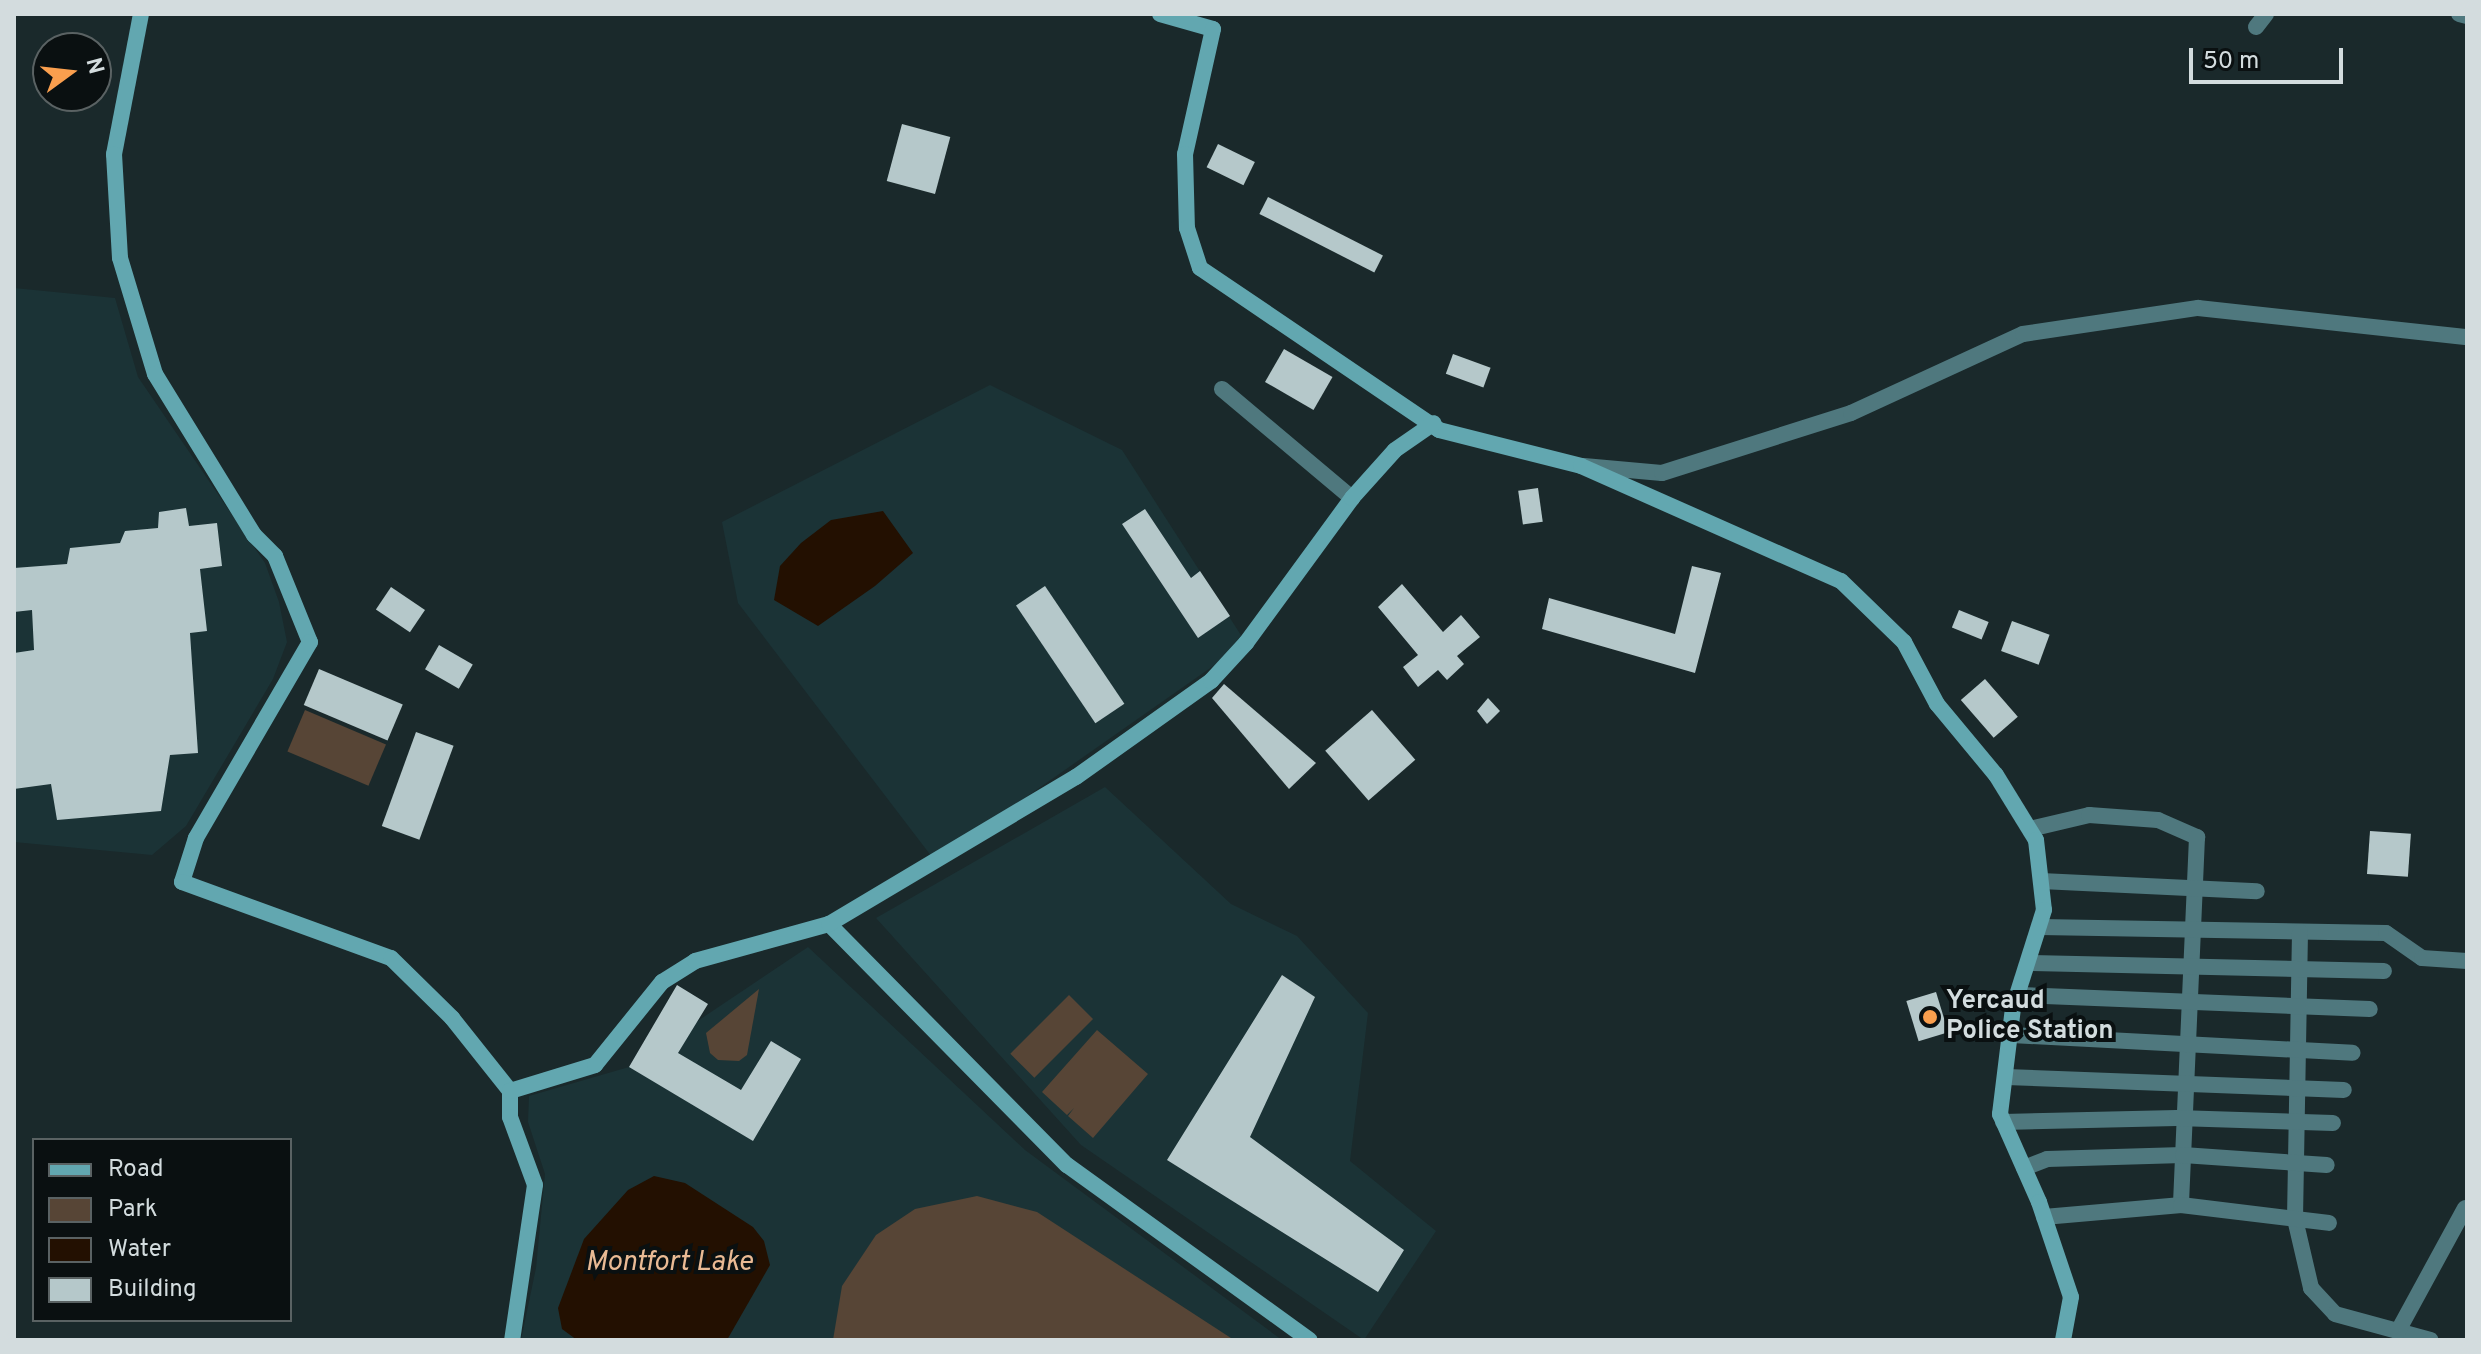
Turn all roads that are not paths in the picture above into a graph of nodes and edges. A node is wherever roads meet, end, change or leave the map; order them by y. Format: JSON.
{"nodes":[{"id":1,"x":141,"y":14,"type":"edge"},
{"id":2,"x":1160,"y":14,"type":"edge"},
{"id":3,"x":2459,"y":14,"type":"edge"},
{"id":4,"x":2467,"y":16,"type":"edge"},
{"id":5,"x":2467,"y":337,"type":"edge"},
{"id":6,"x":1222,"y":389,"type":"dead end"},
{"id":7,"x":1434,"y":423,"type":"junction"},
{"id":8,"x":1581,"y":466,"type":"junction"},
{"id":9,"x":1352,"y":498,"type":"junction"},
{"id":10,"x":2030,"y":829,"type":"junction"},
{"id":11,"x":2041,"y":881,"type":"junction"},
{"id":12,"x":2193,"y":888,"type":"junction"},
{"id":13,"x":2257,"y":891,"type":"dead end"},
{"id":14,"x":829,"y":924,"type":"junction"},
{"id":15,"x":2040,"y":927,"type":"junction"},
{"id":16,"x":2191,"y":930,"type":"junction"},
{"id":17,"x":2300,"y":932,"type":"junction"},
{"id":18,"x":2467,"y":961,"type":"edge"},
{"id":19,"x":2031,"y":963,"type":"junction"},
{"id":20,"x":2189,"y":967,"type":"junction"},
{"id":21,"x":2300,"y":969,"type":"junction"},
{"id":22,"x":2384,"y":971,"type":"dead end"},
{"id":23,"x":2019,"y":995,"type":"junction"},
{"id":24,"x":2188,"y":1002,"type":"junction"},
{"id":25,"x":2299,"y":1007,"type":"junction"},
{"id":26,"x":2370,"y":1009,"type":"dead end"},
{"id":27,"x":2012,"y":1035,"type":"junction"},
{"id":28,"x":2187,"y":1044,"type":"junction"},
{"id":29,"x":2298,"y":1050,"type":"junction"},
{"id":30,"x":2353,"y":1053,"type":"dead end"},
{"id":31,"x":2006,"y":1077,"type":"junction"},
{"id":32,"x":2185,"y":1084,"type":"junction"},
{"id":33,"x":2297,"y":1088,"type":"junction"},
{"id":34,"x":2344,"y":1090,"type":"dead end"},
{"id":35,"x":510,"y":1091,"type":"junction"},
{"id":36,"x":2184,"y":1119,"type":"junction"},
{"id":37,"x":2003,"y":1122,"type":"junction"},
{"id":38,"x":2297,"y":1122,"type":"junction"},
{"id":39,"x":2333,"y":1123,"type":"dead end"},
{"id":40,"x":2183,"y":1155,"type":"junction"},
{"id":41,"x":2296,"y":1163,"type":"junction"},
{"id":42,"x":2327,"y":1165,"type":"dead end"},
{"id":43,"x":2024,"y":1168,"type":"junction"},
{"id":44,"x":2181,"y":1205,"type":"junction"},
{"id":45,"x":2465,"y":1208,"type":"dead end"},
{"id":46,"x":2044,"y":1217,"type":"junction"},
{"id":47,"x":2295,"y":1219,"type":"junction"},
{"id":48,"x":2329,"y":1223,"type":"dead end"},
{"id":49,"x":2398,"y":1331,"type":"junction"},
{"id":50,"x":512,"y":1340,"type":"edge"},
{"id":51,"x":1310,"y":1340,"type":"edge"},
{"id":52,"x":2063,"y":1340,"type":"edge"},
{"id":53,"x":2431,"y":1340,"type":"edge"}],
"edges":[{"from":1,"to":35,"type":"main road"},
{"from":2,"to":7,"type":"main road"},
{"from":3,"to":4,"type":"street"},
{"from":5,"to":8,"type":"street"},
{"from":6,"to":9,"type":"street"},
{"from":7,"to":8,"type":"main road"},
{"from":7,"to":9,"type":"main road"},
{"from":8,"to":10,"type":"main road"},
{"from":9,"to":14,"type":"main road"},
{"from":10,"to":11,"type":"main road"},
{"from":10,"to":12,"type":"street"},
{"from":11,"to":12,"type":"street"},
{"from":11,"to":15,"type":"main road"},
{"from":12,"to":13,"type":"street"},
{"from":12,"to":16,"type":"street"},
{"from":14,"to":35,"type":"main road"},
{"from":14,"to":51,"type":"main road"},
{"from":15,"to":16,"type":"street"},
{"from":15,"to":19,"type":"main road"},
{"from":16,"to":17,"type":"street"},
{"from":16,"to":20,"type":"street"},
{"from":17,"to":18,"type":"street"},
{"from":17,"to":21,"type":"street"},
{"from":19,"to":20,"type":"street"},
{"from":19,"to":23,"type":"main road"},
{"from":20,"to":21,"type":"street"},
{"from":20,"to":24,"type":"street"},
{"from":21,"to":22,"type":"street"},
{"from":21,"to":25,"type":"street"},
{"from":23,"to":24,"type":"street"},
{"from":23,"to":27,"type":"main road"},
{"from":24,"to":25,"type":"street"},
{"from":24,"to":28,"type":"street"},
{"from":25,"to":26,"type":"street"},
{"from":25,"to":29,"type":"street"},
{"from":27,"to":28,"type":"street"},
{"from":27,"to":31,"type":"main road"},
{"from":28,"to":29,"type":"street"},
{"from":28,"to":32,"type":"street"},
{"from":29,"to":30,"type":"street"},
{"from":29,"to":33,"type":"street"},
{"from":31,"to":32,"type":"street"},
{"from":31,"to":37,"type":"main road"},
{"from":32,"to":33,"type":"street"},
{"from":32,"to":36,"type":"street"},
{"from":33,"to":34,"type":"street"},
{"from":33,"to":38,"type":"street"},
{"from":35,"to":50,"type":"main road"},
{"from":36,"to":37,"type":"street"},
{"from":36,"to":38,"type":"street"},
{"from":36,"to":40,"type":"street"},
{"from":37,"to":43,"type":"main road"},
{"from":38,"to":39,"type":"street"},
{"from":38,"to":41,"type":"street"},
{"from":40,"to":41,"type":"street"},
{"from":40,"to":43,"type":"street"},
{"from":40,"to":44,"type":"street"},
{"from":41,"to":42,"type":"street"},
{"from":41,"to":47,"type":"street"},
{"from":43,"to":46,"type":"main road"},
{"from":44,"to":46,"type":"street"},
{"from":44,"to":47,"type":"street"},
{"from":45,"to":49,"type":"street"},
{"from":46,"to":52,"type":"main road"},
{"from":47,"to":48,"type":"street"},
{"from":47,"to":49,"type":"street"},
{"from":49,"to":53,"type":"street"}]}
